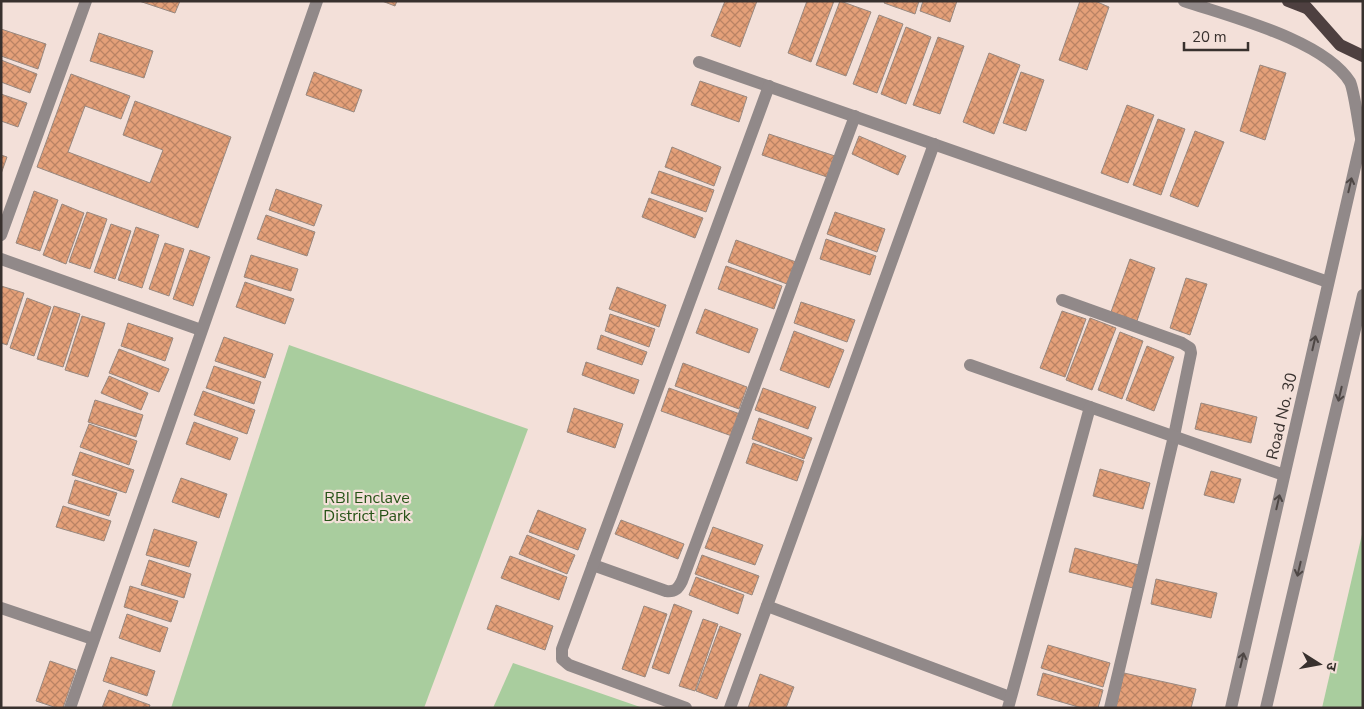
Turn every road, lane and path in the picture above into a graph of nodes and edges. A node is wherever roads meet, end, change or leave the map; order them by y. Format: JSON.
{"nodes":[{"id":1,"x":86,"y":1,"type":"edge"},
{"id":2,"x":317,"y":1,"type":"edge"},
{"id":3,"x":1184,"y":1,"type":"edge"},
{"id":4,"x":1288,"y":1,"type":"edge"},
{"id":5,"x":1303,"y":4,"type":"edge"},
{"id":6,"x":1363,"y":56,"type":"edge"},
{"id":7,"x":699,"y":62,"type":"dead end"},
{"id":8,"x":769,"y":86,"type":"junction"},
{"id":9,"x":855,"y":116,"type":"junction"},
{"id":10,"x":1362,"y":135,"type":"edge"},
{"id":11,"x":934,"y":144,"type":"junction"},
{"id":12,"x":1360,"y":158,"type":"edge"},
{"id":13,"x":1,"y":235,"type":"edge"},
{"id":14,"x":1,"y":259,"type":"edge"},
{"id":15,"x":1328,"y":282,"type":"junction"},
{"id":16,"x":1363,"y":296,"type":"edge"},
{"id":17,"x":1062,"y":300,"type":"dead end"},
{"id":18,"x":201,"y":330,"type":"junction"},
{"id":19,"x":970,"y":365,"type":"dead end"},
{"id":20,"x":1090,"y":407,"type":"junction"},
{"id":21,"x":1174,"y":436,"type":"junction"},
{"id":22,"x":1284,"y":475,"type":"junction"},
{"id":23,"x":593,"y":565,"type":"junction"},
{"id":24,"x":767,"y":606,"type":"junction"},
{"id":25,"x":1,"y":608,"type":"edge"},
{"id":26,"x":93,"y":639,"type":"junction"},
{"id":27,"x":1009,"y":703,"type":"edge"},
{"id":28,"x":70,"y":708,"type":"edge"},
{"id":29,"x":686,"y":708,"type":"edge"},
{"id":30,"x":730,"y":708,"type":"edge"},
{"id":31,"x":1110,"y":708,"type":"edge"},
{"id":32,"x":1232,"y":708,"type":"edge"},
{"id":33,"x":1266,"y":708,"type":"edge"}],
"edges":[{"from":1,"to":13,"type":"street"},
{"from":2,"to":18,"type":"street"},
{"from":3,"to":10,"type":"street"},
{"from":4,"to":5,"type":"main road"},
{"from":5,"to":6,"type":"main road"},
{"from":7,"to":8,"type":"street"},
{"from":8,"to":9,"type":"street"},
{"from":8,"to":23,"type":"street"},
{"from":9,"to":11,"type":"street"},
{"from":9,"to":23,"type":"street"},
{"from":10,"to":12,"type":"street","name":"Road No. 30"},
{"from":11,"to":15,"type":"street"},
{"from":11,"to":24,"type":"street"},
{"from":15,"to":12,"type":"street","name":"Road No. 30","one_way":true},
{"from":14,"to":18,"type":"street"},
{"from":22,"to":15,"type":"street","name":"Road No. 30","one_way":true},
{"from":16,"to":33,"type":"street","one_way":true},
{"from":17,"to":21,"type":"street"},
{"from":18,"to":26,"type":"street"},
{"from":19,"to":20,"type":"street"},
{"from":20,"to":21,"type":"street"},
{"from":20,"to":27,"type":"street"},
{"from":21,"to":22,"type":"street"},
{"from":21,"to":31,"type":"street"},
{"from":32,"to":22,"type":"street","name":"Road No. 30","one_way":true},
{"from":23,"to":29,"type":"street"},
{"from":24,"to":27,"type":"street"},
{"from":24,"to":30,"type":"street"},
{"from":25,"to":26,"type":"street"},
{"from":26,"to":28,"type":"street"}]}
